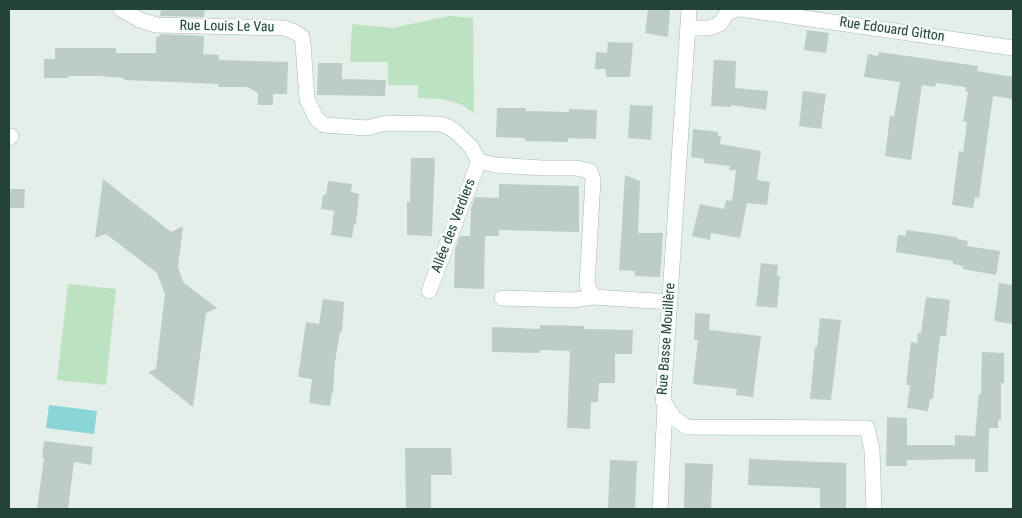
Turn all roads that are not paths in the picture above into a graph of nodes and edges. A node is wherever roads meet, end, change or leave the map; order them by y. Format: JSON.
{"nodes":[{"id":1,"x":120,"y":9,"type":"edge"},
{"id":2,"x":689,"y":9,"type":"edge"},
{"id":3,"x":739,"y":9,"type":"edge"},
{"id":4,"x":689,"y":28,"type":"junction"},
{"id":5,"x":1013,"y":48,"type":"edge"},
{"id":6,"x":479,"y":161,"type":"junction"},
{"id":7,"x":429,"y":291,"type":"dead end"},
{"id":8,"x":593,"y":297,"type":"junction"},
{"id":9,"x":502,"y":298,"type":"dead end"},
{"id":10,"x":670,"y":302,"type":"junction"},
{"id":11,"x":665,"y":406,"type":"junction"},
{"id":12,"x":660,"y":509,"type":"edge"},
{"id":13,"x":874,"y":509,"type":"edge"}],
"edges":[{"from":1,"to":6,"type":"street","name":"Rue Louis Le Vau"},
{"from":2,"to":4,"type":"street","name":"Rue Basse Mouillère"},
{"from":3,"to":4,"type":"street","name":"Rue Edouard Gitton"},
{"from":3,"to":5,"type":"street","name":"Rue Edouard Gitton"},
{"from":4,"to":10,"type":"street","name":"Rue Basse Mouillère"},
{"from":6,"to":7,"type":"street","name":"Allée des Verdiers"},
{"from":6,"to":8,"type":"street"},
{"from":8,"to":9,"type":"street"},
{"from":8,"to":10,"type":"street"},
{"from":10,"to":11,"type":"street","name":"Rue Basse Mouillère"},
{"from":11,"to":12,"type":"street"},
{"from":11,"to":13,"type":"street","name":"Rue Basse Mouillère"}]}
